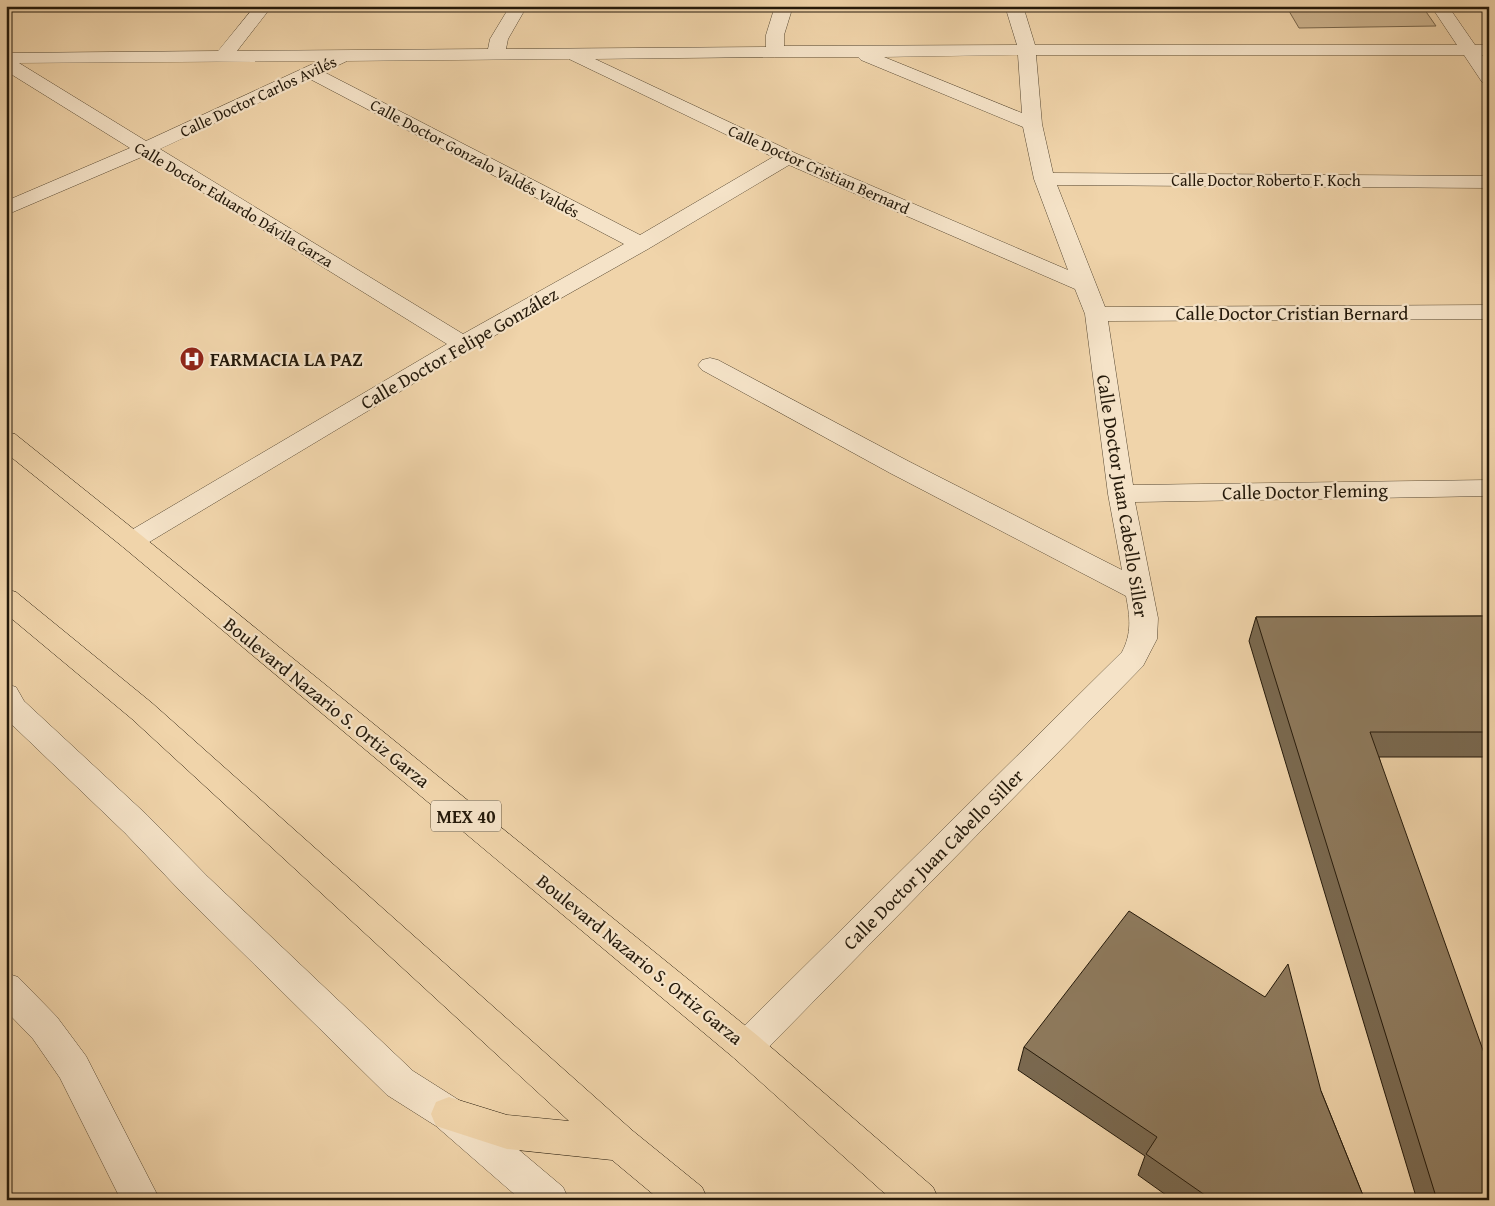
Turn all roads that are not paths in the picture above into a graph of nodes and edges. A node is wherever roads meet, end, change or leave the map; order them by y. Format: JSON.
{"nodes":[{"id":1,"x":264,"y":6,"type":"edge"},
{"id":2,"x":519,"y":6,"type":"edge"},
{"id":3,"x":784,"y":6,"type":"edge"},
{"id":4,"x":1014,"y":6,"type":"edge"},
{"id":5,"x":1439,"y":6,"type":"edge"},
{"id":6,"x":1458,"y":33,"type":"junction"},
{"id":7,"x":1489,"y":33,"type":"edge"},
{"id":8,"x":235,"y":40,"type":"junction"},
{"id":9,"x":6,"y":42,"type":"edge"},
{"id":10,"x":1026,"y":42,"type":"junction"},
{"id":11,"x":775,"y":43,"type":"junction"},
{"id":12,"x":498,"y":46,"type":"junction"},
{"id":13,"x":573,"y":46,"type":"junction"},
{"id":14,"x":1470,"y":50,"type":"junction"},
{"id":15,"x":1489,"y":50,"type":"edge"},
{"id":16,"x":857,"y":52,"type":"junction"},
{"id":17,"x":345,"y":55,"type":"junction"},
{"id":18,"x":223,"y":56,"type":"junction"},
{"id":19,"x":6,"y":58,"type":"edge"},
{"id":20,"x":6,"y":63,"type":"edge"},
{"id":21,"x":310,"y":72,"type":"junction"},
{"id":22,"x":1489,"y":78,"type":"edge"},
{"id":23,"x":1032,"y":124,"type":"junction"},
{"id":24,"x":144,"y":149,"type":"junction"},
{"id":25,"x":788,"y":157,"type":"junction"},
{"id":26,"x":1044,"y":179,"type":"junction"},
{"id":27,"x":1489,"y":182,"type":"edge"},
{"id":28,"x":6,"y":209,"type":"edge"},
{"id":29,"x":640,"y":244,"type":"junction"},
{"id":30,"x":1084,"y":285,"type":"junction"},
{"id":31,"x":1489,"y":312,"type":"edge"},
{"id":32,"x":1096,"y":314,"type":"junction"},
{"id":33,"x":463,"y":344,"type":"junction"},
{"id":34,"x":710,"y":365,"type":"dead end"},
{"id":35,"x":6,"y":440,"type":"edge"},
{"id":36,"x":1489,"y":488,"type":"edge"},
{"id":37,"x":1121,"y":494,"type":"junction"},
{"id":38,"x":132,"y":541,"type":"junction"},
{"id":39,"x":1140,"y":591,"type":"junction"},
{"id":40,"x":6,"y":599,"type":"edge"},
{"id":41,"x":6,"y":695,"type":"edge"},
{"id":42,"x":6,"y":988,"type":"edge"},
{"id":43,"x":746,"y":1047,"type":"junction"},
{"id":44,"x":449,"y":1114,"type":"junction"},
{"id":45,"x":620,"y":1143,"type":"junction"},
{"id":46,"x":880,"y":1165,"type":"junction"},
{"id":47,"x":141,"y":1200,"type":"edge"},
{"id":48,"x":550,"y":1200,"type":"edge"},
{"id":49,"x":689,"y":1200,"type":"edge"},
{"id":50,"x":920,"y":1200,"type":"edge"},
{"id":51,"x":937,"y":1200,"type":"edge"}],
"edges":[{"from":1,"to":8,"type":"street"},
{"from":2,"to":12,"type":"street"},
{"from":3,"to":11,"type":"street"},
{"from":4,"to":10,"type":"street","name":"Calle Doctor Juan Cabello Siller"},
{"from":5,"to":6,"type":"street"},
{"from":6,"to":7,"type":"street"},
{"from":6,"to":10,"type":"street"},
{"from":6,"to":14,"type":"street"},
{"from":8,"to":9,"type":"street"},
{"from":8,"to":12,"type":"street"},
{"from":8,"to":18,"type":"street"},
{"from":10,"to":11,"type":"street"},
{"from":10,"to":14,"type":"street"},
{"from":10,"to":16,"type":"street"},
{"from":10,"to":23,"type":"street","name":"Calle Doctor Juan Cabello Siller"},
{"from":11,"to":13,"type":"street"},
{"from":11,"to":16,"type":"street"},
{"from":12,"to":13,"type":"street"},
{"from":12,"to":17,"type":"street"},
{"from":13,"to":25,"type":"street","name":"Calle Doctor Cristian Bernard"},
{"from":14,"to":15,"type":"street"},
{"from":14,"to":22,"type":"street"},
{"from":16,"to":23,"type":"street"},
{"from":17,"to":18,"type":"street"},
{"from":17,"to":21,"type":"street","name":"Calle Doctor Carlos Avilés"},
{"from":18,"to":19,"type":"street"},
{"from":20,"to":24,"type":"street","name":"Calle Doctor Eduardo Dávila Garza"},
{"from":21,"to":24,"type":"street","name":"Calle Doctor Carlos Avilés"},
{"from":21,"to":29,"type":"street","name":"Calle Doctor Gonzalo Valdés Valdés"},
{"from":23,"to":26,"type":"street","name":"Calle Doctor Juan Cabello Siller"},
{"from":24,"to":28,"type":"street","name":"Calle Doctor Carlos Avilés"},
{"from":24,"to":33,"type":"street","name":"Calle Doctor Eduardo Dávila Garza"},
{"from":25,"to":29,"type":"street","name":"Calle Doctor Felipe González"},
{"from":25,"to":30,"type":"street","name":"Calle Doctor Cristian Bernard"},
{"from":26,"to":27,"type":"street","name":"Calle Doctor Roberto F. Koch"},
{"from":26,"to":30,"type":"street","name":"Calle Doctor Juan Cabello Siller"},
{"from":29,"to":33,"type":"street","name":"Calle Doctor Felipe González"},
{"from":30,"to":32,"type":"street","name":"Calle Doctor Juan Cabello Siller"},
{"from":31,"to":32,"type":"street","name":"Calle Doctor Cristian Bernard"},
{"from":32,"to":37,"type":"street","name":"Calle Doctor Juan Cabello Siller"},
{"from":33,"to":38,"type":"street","name":"Calle Doctor Felipe González"},
{"from":34,"to":39,"type":"street"},
{"from":35,"to":38,"type":"highway","name":"Boulevard Nazario S. Ortiz Garza","number":"MEX 40"},
{"from":36,"to":37,"type":"street","name":"Calle Doctor Fleming"},
{"from":37,"to":39,"type":"street","name":"Calle Doctor Juan Cabello Siller"},
{"from":38,"to":43,"type":"highway","name":"Boulevard Nazario S. Ortiz Garza","number":"MEX 40"},
{"from":39,"to":43,"type":"street","name":"Calle Doctor Juan Cabello Siller"},
{"from":40,"to":45,"type":"highway"},
{"from":41,"to":44,"type":"street"},
{"from":42,"to":47,"type":"street"},
{"from":43,"to":46,"type":"highway","name":"Boulevard Nazario S. Ortiz Garza","number":"MEX 40"},
{"from":44,"to":45,"type":"highway"},
{"from":44,"to":48,"type":"street"},
{"from":45,"to":49,"type":"highway"},
{"from":46,"to":50,"type":"highway","name":"Boulevard Nazario S. Ortiz Garza","number":"MEX 40"},
{"from":46,"to":51,"type":"highway"}]}
